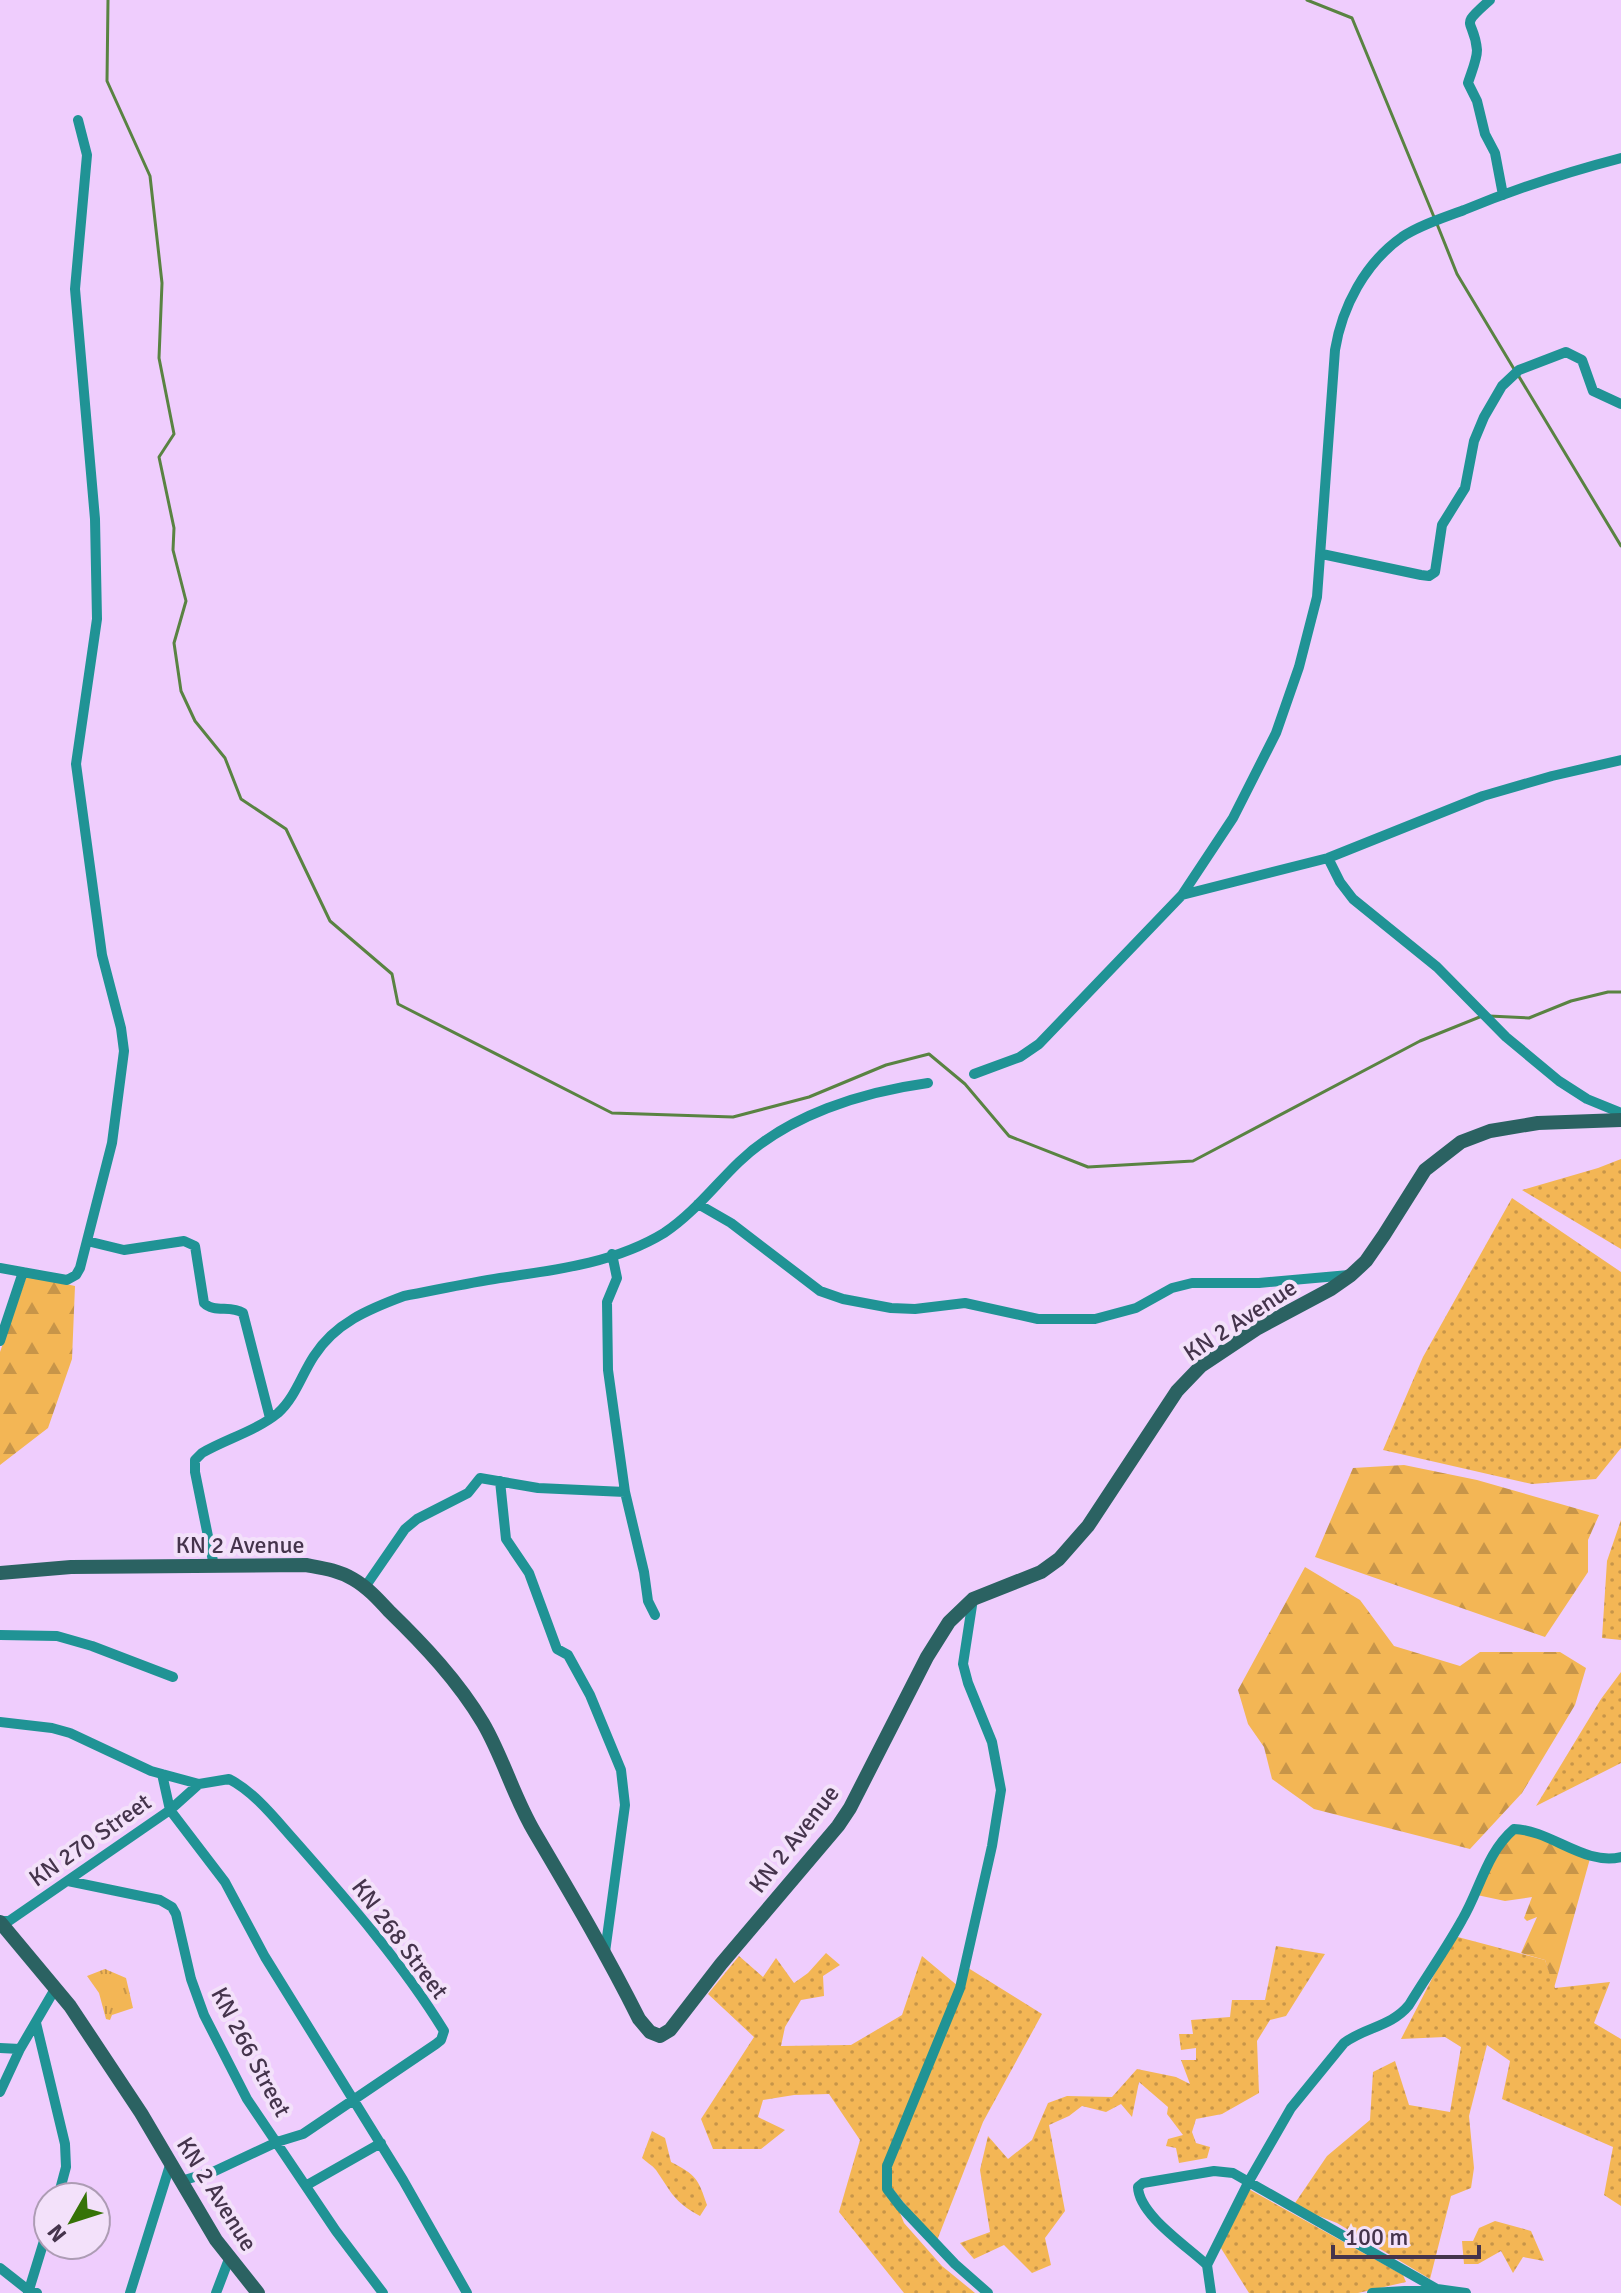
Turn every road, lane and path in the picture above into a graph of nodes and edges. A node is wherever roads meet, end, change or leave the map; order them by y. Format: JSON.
{"nodes":[{"id":1,"x":1490,"y":0,"type":"edge"},
{"id":2,"x":78,"y":120,"type":"dead end"},
{"id":3,"x":1621,"y":158,"type":"edge"},
{"id":4,"x":1503,"y":195,"type":"junction"},
{"id":5,"x":1621,"y":404,"type":"edge"},
{"id":6,"x":1322,"y":554,"type":"junction"},
{"id":7,"x":1621,"y":760,"type":"edge"},
{"id":8,"x":1328,"y":858,"type":"junction"},
{"id":9,"x":1182,"y":895,"type":"junction"},
{"id":10,"x":974,"y":1074,"type":"dead end"},
{"id":11,"x":928,"y":1083,"type":"dead end"},
{"id":12,"x":1621,"y":1113,"type":"edge"},
{"id":13,"x":1621,"y":1120,"type":"edge"},
{"id":14,"x":698,"y":1204,"type":"junction"},
{"id":15,"x":87,"y":1241,"type":"junction"},
{"id":16,"x":612,"y":1254,"type":"junction"},
{"id":17,"x":0,"y":1268,"type":"edge"},
{"id":18,"x":23,"y":1272,"type":"junction"},
{"id":19,"x":1351,"y":1275,"type":"junction"},
{"id":20,"x":0,"y":1341,"type":"edge"},
{"id":21,"x":270,"y":1418,"type":"junction"},
{"id":22,"x":500,"y":1481,"type":"junction"},
{"id":23,"x":625,"y":1492,"type":"junction"},
{"id":24,"x":214,"y":1566,"type":"junction"},
{"id":25,"x":0,"y":1573,"type":"edge"},
{"id":26,"x":365,"y":1587,"type":"junction"},
{"id":27,"x":973,"y":1599,"type":"junction"},
{"id":28,"x":655,"y":1615,"type":"dead end"},
{"id":29,"x":0,"y":1635,"type":"edge"},
{"id":30,"x":173,"y":1677,"type":"dead end"},
{"id":31,"x":0,"y":1722,"type":"edge"},
{"id":32,"x":162,"y":1774,"type":"junction"},
{"id":33,"x":199,"y":1784,"type":"junction"},
{"id":34,"x":170,"y":1810,"type":"junction"},
{"id":35,"x":1621,"y":1857,"type":"edge"},
{"id":36,"x":68,"y":1881,"type":"junction"},
{"id":37,"x":0,"y":1921,"type":"edge"},
{"id":38,"x":605,"y":1952,"type":"junction"},
{"id":39,"x":55,"y":1989,"type":"junction"},
{"id":40,"x":36,"y":2023,"type":"junction"},
{"id":41,"x":0,"y":2048,"type":"edge"},
{"id":42,"x":20,"y":2049,"type":"junction"},
{"id":43,"x":0,"y":2061,"type":"edge"},
{"id":44,"x":9,"y":2072,"type":"junction"},
{"id":45,"x":0,"y":2092,"type":"edge"},
{"id":46,"x":354,"y":2099,"type":"junction"},
{"id":47,"x":277,"y":2142,"type":"junction"},
{"id":48,"x":381,"y":2143,"type":"junction"},
{"id":49,"x":171,"y":2162,"type":"junction"},
{"id":50,"x":62,"y":2181,"type":"edge"},
{"id":51,"x":181,"y":2181,"type":"junction"},
{"id":52,"x":1249,"y":2181,"type":"junction"},
{"id":53,"x":307,"y":2185,"type":"junction"},
{"id":54,"x":229,"y":2259,"type":"junction"},
{"id":55,"x":39,"y":2261,"type":"edge"},
{"id":56,"x":1207,"y":2265,"type":"junction"},
{"id":57,"x":0,"y":2268,"type":"edge"},
{"id":58,"x":1437,"y":2289,"type":"junction"},
{"id":59,"x":31,"y":2292,"type":"edge"},
{"id":60,"x":130,"y":2293,"type":"edge"},
{"id":61,"x":216,"y":2293,"type":"edge"},
{"id":62,"x":258,"y":2293,"type":"edge"},
{"id":63,"x":383,"y":2293,"type":"edge"},
{"id":64,"x":467,"y":2293,"type":"edge"},
{"id":65,"x":988,"y":2293,"type":"edge"},
{"id":66,"x":1211,"y":2293,"type":"edge"},
{"id":67,"x":1372,"y":2293,"type":"edge"},
{"id":68,"x":1466,"y":2293,"type":"edge"}],
"edges":[{"from":1,"to":4,"type":"street"},
{"from":2,"to":15,"type":"street"},
{"from":3,"to":4,"type":"street"},
{"from":4,"to":6,"type":"street"},
{"from":5,"to":6,"type":"street"},
{"from":6,"to":9,"type":"street"},
{"from":7,"to":8,"type":"street"},
{"from":8,"to":9,"type":"street"},
{"from":8,"to":12,"type":"street"},
{"from":9,"to":10,"type":"street"},
{"from":11,"to":14,"type":"street"},
{"from":13,"to":19,"type":"main road","name":"KN 2 Avenue"},
{"from":14,"to":16,"type":"street"},
{"from":14,"to":19,"type":"street"},
{"from":15,"to":18,"type":"street"},
{"from":15,"to":21,"type":"street"},
{"from":16,"to":21,"type":"street"},
{"from":16,"to":23,"type":"street"},
{"from":17,"to":18,"type":"street"},
{"from":18,"to":20,"type":"street"},
{"from":19,"to":27,"type":"main road","name":"KN 2 Avenue"},
{"from":21,"to":24,"type":"street"},
{"from":22,"to":23,"type":"street"},
{"from":22,"to":26,"type":"street"},
{"from":22,"to":38,"type":"street"},
{"from":23,"to":28,"type":"street"},
{"from":24,"to":25,"type":"main road","name":"KN 2 Avenue"},
{"from":24,"to":26,"type":"main road","name":"KN 2 Avenue"},
{"from":26,"to":38,"type":"main road","name":"KN 2 Avenue"},
{"from":27,"to":38,"type":"main road","name":"KN 2 Avenue"},
{"from":27,"to":65,"type":"street"},
{"from":29,"to":30,"type":"street"},
{"from":31,"to":32,"type":"street"},
{"from":32,"to":33,"type":"street"},
{"from":32,"to":34,"type":"street"},
{"from":33,"to":34,"type":"street","name":"KN 270 Street"},
{"from":33,"to":46,"type":"street","name":"KN 268 Street"},
{"from":34,"to":36,"type":"street","name":"KN 270 Street"},
{"from":34,"to":46,"type":"street"},
{"from":35,"to":52,"type":"street"},
{"from":36,"to":37,"type":"street","name":"KN 270 Street"},
{"from":36,"to":47,"type":"street","name":"KN 266 Street"},
{"from":37,"to":39,"type":"main road","name":"KN 2 Avenue"},
{"from":39,"to":40,"type":"street"},
{"from":39,"to":49,"type":"main road","name":"KN 2 Avenue"},
{"from":40,"to":42,"type":"street"},
{"from":40,"to":50,"type":"street"},
{"from":41,"to":42,"type":"street"},
{"from":42,"to":44,"type":"street"},
{"from":43,"to":44,"type":"street"},
{"from":44,"to":45,"type":"street"},
{"from":46,"to":47,"type":"street","name":"KN 268 Street"},
{"from":46,"to":48,"type":"street"},
{"from":47,"to":51,"type":"street","name":"KN 268 Street"},
{"from":47,"to":53,"type":"street","name":"KN 266 Street"},
{"from":48,"to":53,"type":"street"},
{"from":48,"to":64,"type":"street"},
{"from":49,"to":51,"type":"main road","name":"KN 2 Avenue"},
{"from":49,"to":60,"type":"street"},
{"from":51,"to":54,"type":"main road","name":"KN 2 Avenue"},
{"from":52,"to":56,"type":"street"},
{"from":52,"to":56,"type":"street"},
{"from":52,"to":58,"type":"street"},
{"from":53,"to":63,"type":"street","name":"KN 266 Street"},
{"from":54,"to":61,"type":"street"},
{"from":54,"to":62,"type":"main road","name":"KN 2 Avenue"},
{"from":55,"to":59,"type":"street"},
{"from":56,"to":66,"type":"street"},
{"from":57,"to":59,"type":"street"},
{"from":58,"to":67,"type":"street"},
{"from":58,"to":68,"type":"street"}]}
